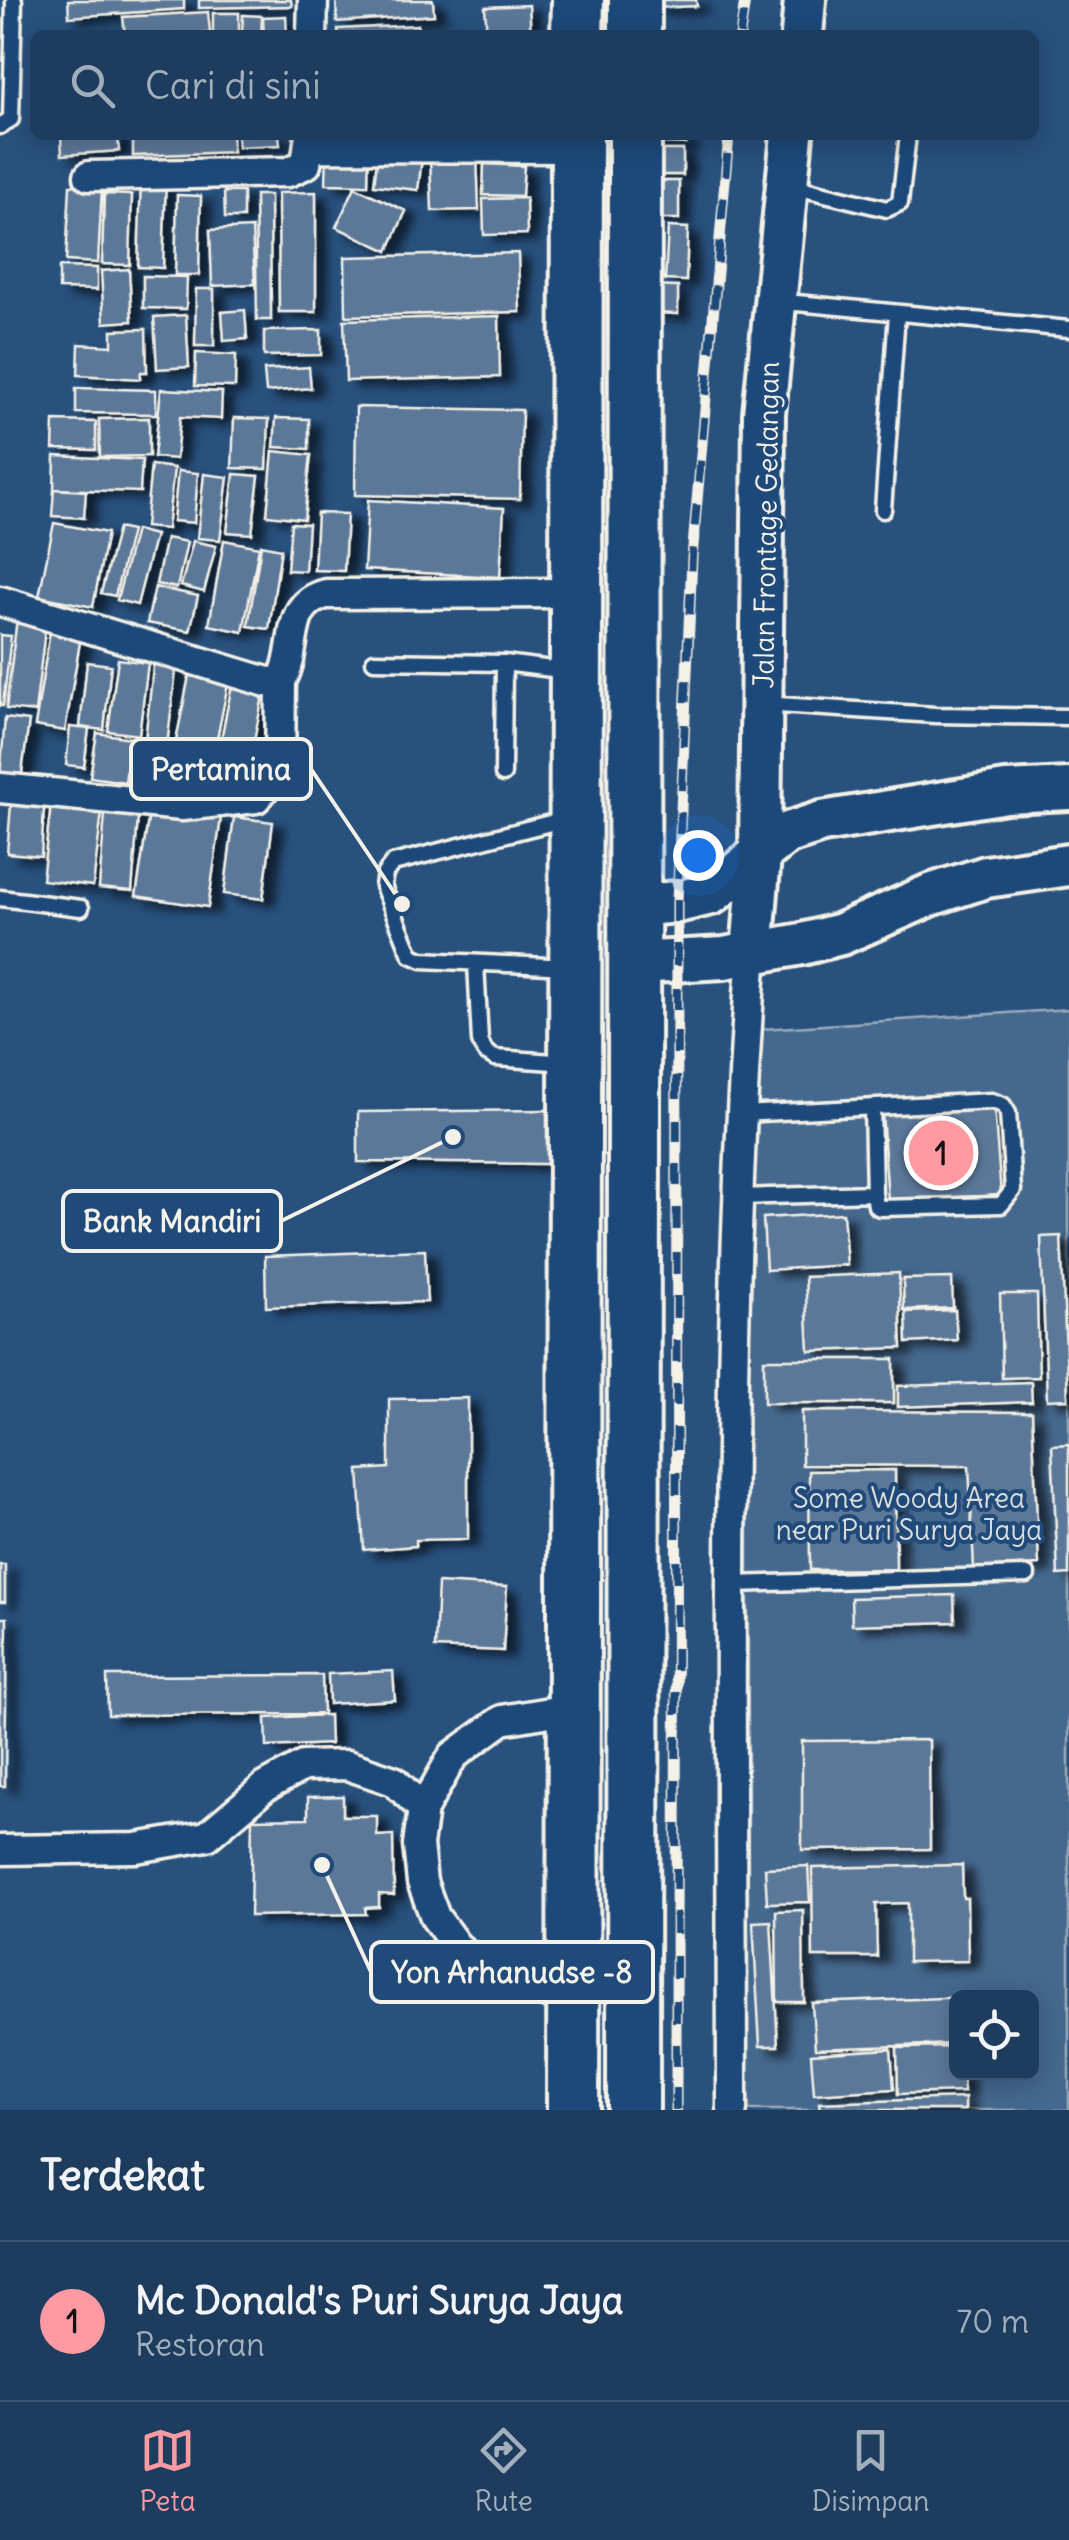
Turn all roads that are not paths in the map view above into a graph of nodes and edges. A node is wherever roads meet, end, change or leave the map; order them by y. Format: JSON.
{"nodes":[{"id":1,"x":14,"y":0,"type":"edge"},
{"id":2,"x":313,"y":0,"type":"edge"},
{"id":3,"x":578,"y":0,"type":"edge"},
{"id":4,"x":635,"y":0,"type":"edge"},
{"id":5,"x":805,"y":0,"type":"edge"},
{"id":6,"x":312,"y":30,"type":"edge"},
{"id":7,"x":578,"y":30,"type":"edge"},
{"id":8,"x":635,"y":30,"type":"edge"},
{"id":9,"x":802,"y":30,"type":"edge"},
{"id":10,"x":0,"y":126,"type":"edge"},
{"id":11,"x":634,"y":140,"type":"edge"},
{"id":12,"x":792,"y":140,"type":"edge"},
{"id":13,"x":907,"y":140,"type":"edge"},
{"id":14,"x":310,"y":141,"type":"edge"},
{"id":15,"x":577,"y":141,"type":"edge"},
{"id":16,"x":89,"y":176,"type":"dead end"},
{"id":17,"x":787,"y":185,"type":"junction"},
{"id":18,"x":775,"y":301,"type":"junction"},
{"id":19,"x":897,"y":313,"type":"junction"},
{"id":20,"x":1069,"y":330,"type":"edge"},
{"id":21,"x":883,"y":510,"type":"dead end"},
{"id":22,"x":576,"y":593,"type":"junction"},
{"id":23,"x":0,"y":600,"type":"edge"},
{"id":24,"x":374,"y":661,"type":"dead end"},
{"id":25,"x":504,"y":663,"type":"junction"},
{"id":26,"x":576,"y":672,"type":"junction"},
{"id":27,"x":281,"y":681,"type":"junction"},
{"id":28,"x":762,"y":704,"type":"junction"},
{"id":29,"x":1069,"y":717,"type":"edge"},
{"id":30,"x":503,"y":774,"type":"dead end"},
{"id":31,"x":0,"y":788,"type":"edge"},
{"id":32,"x":1069,"y":789,"type":"edge"},
{"id":33,"x":576,"y":816,"type":"junction"},
{"id":34,"x":760,"y":856,"type":"junction"},
{"id":35,"x":1069,"y":865,"type":"edge"},
{"id":36,"x":0,"y":898,"type":"edge"},
{"id":37,"x":634,"y":906,"type":"junction"},
{"id":38,"x":81,"y":908,"type":"dead end"},
{"id":39,"x":576,"y":910,"type":"junction"},
{"id":40,"x":752,"y":952,"type":"junction"},
{"id":41,"x":476,"y":963,"type":"junction"},
{"id":42,"x":634,"y":964,"type":"junction"},
{"id":43,"x":575,"y":968,"type":"junction"},
{"id":44,"x":575,"y":1063,"type":"junction"},
{"id":45,"x":872,"y":1107,"type":"junction"},
{"id":46,"x":741,"y":1114,"type":"junction"},
{"id":47,"x":874,"y":1193,"type":"junction"},
{"id":48,"x":737,"y":1198,"type":"junction"},
{"id":49,"x":1027,"y":1575,"type":"dead end"},
{"id":50,"x":732,"y":1584,"type":"junction"},
{"id":51,"x":574,"y":1708,"type":"junction"},
{"id":52,"x":424,"y":1809,"type":"junction"},
{"id":53,"x":0,"y":1850,"type":"edge"},
{"id":54,"x":573,"y":2003,"type":"junction"},
{"id":55,"x":573,"y":2110,"type":"edge"},
{"id":56,"x":634,"y":2110,"type":"edge"},
{"id":57,"x":732,"y":2110,"type":"edge"}],
"edges":[{"from":1,"to":10,"type":"lane"},
{"from":2,"to":6,"type":"street"},
{"from":3,"to":7,"type":"highway"},
{"from":4,"to":8,"type":"highway"},
{"from":5,"to":9,"type":"street"},
{"from":11,"to":37,"type":"highway"},
{"from":12,"to":17,"type":"street","name":"Jalan Frontage Gedangan"},
{"from":13,"to":17,"type":"lane"},
{"from":14,"to":15,"type":"street"},
{"from":14,"to":16,"type":"street"},
{"from":15,"to":22,"type":"highway"},
{"from":17,"to":18,"type":"street","name":"Jalan Frontage Gedangan"},
{"from":18,"to":19,"type":"lane"},
{"from":18,"to":28,"type":"street","name":"Jalan Frontage Gedangan"},
{"from":19,"to":20,"type":"lane"},
{"from":19,"to":21,"type":"lane"},
{"from":22,"to":26,"type":"highway"},
{"from":22,"to":27,"type":"street"},
{"from":23,"to":27,"type":"street"},
{"from":24,"to":25,"type":"lane"},
{"from":25,"to":26,"type":"lane"},
{"from":25,"to":30,"type":"lane"},
{"from":26,"to":33,"type":"highway"},
{"from":27,"to":31,"type":"street"},
{"from":28,"to":29,"type":"lane"},
{"from":28,"to":34,"type":"street","name":"Jalan Frontage Gedangan"},
{"from":32,"to":34,"type":"street"},
{"from":33,"to":39,"type":"highway"},
{"from":33,"to":41,"type":"lane"},
{"from":34,"to":37,"type":"street"},
{"from":34,"to":40,"type":"street","name":"Jalan Frontage Gedangan"},
{"from":35,"to":40,"type":"street"},
{"from":36,"to":38,"type":"lane"},
{"from":37,"to":39,"type":"highway"},
{"from":37,"to":42,"type":"highway"},
{"from":39,"to":43,"type":"highway"},
{"from":40,"to":42,"type":"street"},
{"from":40,"to":46,"type":"street"},
{"from":41,"to":43,"type":"lane"},
{"from":41,"to":44,"type":"lane"},
{"from":42,"to":43,"type":"highway"},
{"from":42,"to":56,"type":"highway"},
{"from":43,"to":44,"type":"highway"},
{"from":44,"to":51,"type":"highway"},
{"from":45,"to":46,"type":"lane"},
{"from":45,"to":47,"type":"lane"},
{"from":45,"to":47,"type":"lane"},
{"from":46,"to":48,"type":"street"},
{"from":47,"to":48,"type":"lane"},
{"from":48,"to":50,"type":"street"},
{"from":49,"to":50,"type":"lane"},
{"from":50,"to":57,"type":"street"},
{"from":51,"to":52,"type":"street"},
{"from":51,"to":54,"type":"highway"},
{"from":52,"to":53,"type":"street"},
{"from":52,"to":54,"type":"street"},
{"from":54,"to":55,"type":"highway"}]}
